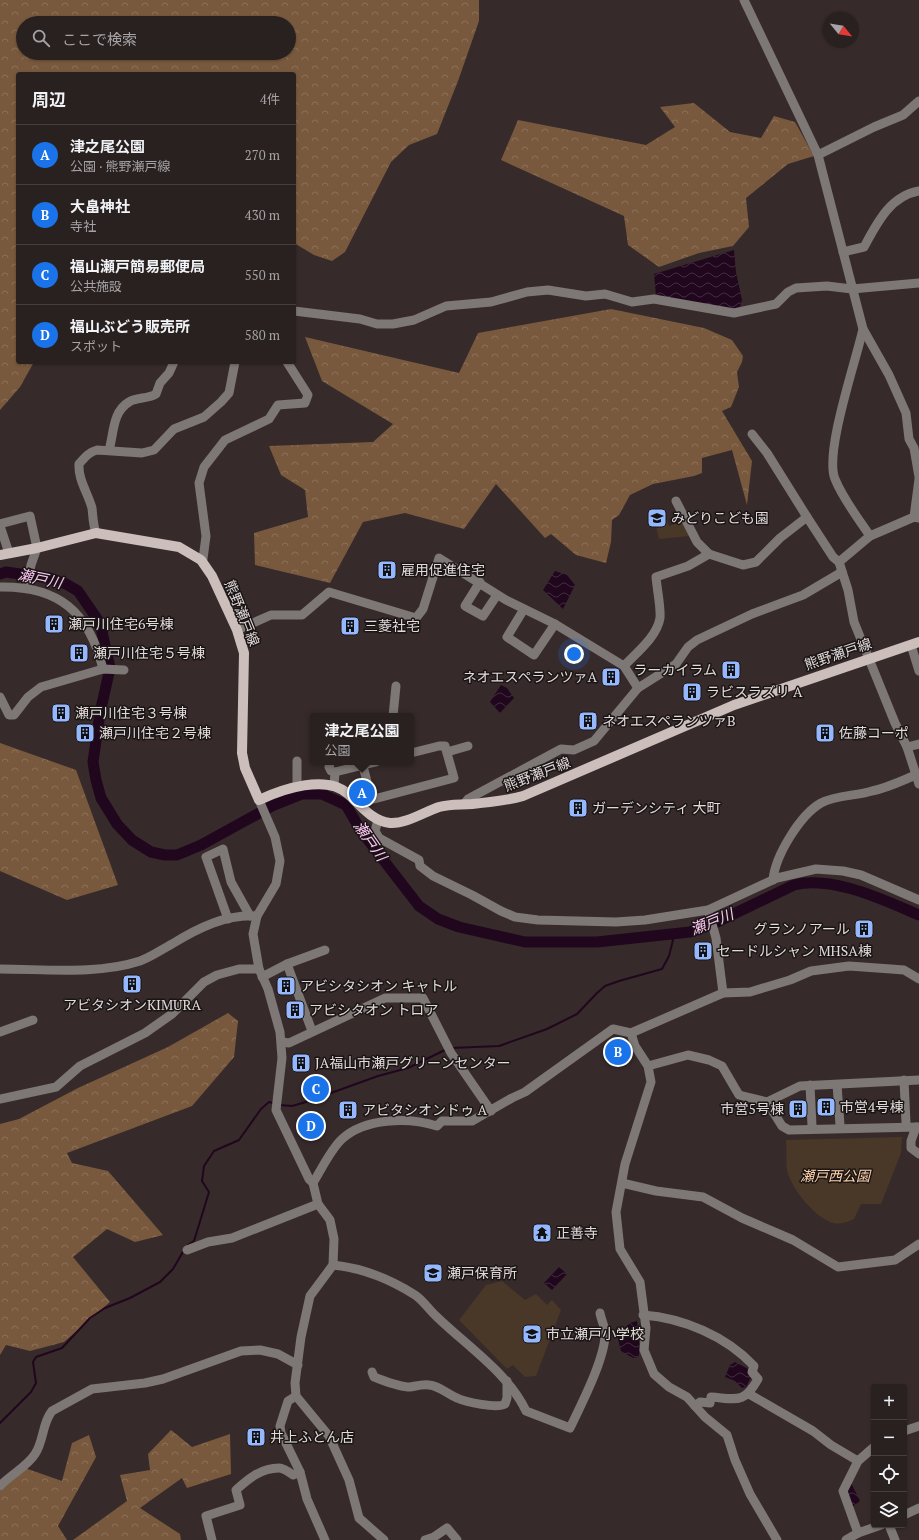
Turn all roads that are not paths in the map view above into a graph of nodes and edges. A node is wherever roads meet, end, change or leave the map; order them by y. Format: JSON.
{"nodes":[{"id":1,"x":744,"y":0,"type":"edge"},
{"id":2,"x":919,"y":101,"type":"edge"},
{"id":3,"x":818,"y":155,"type":"junction"},
{"id":4,"x":919,"y":191,"type":"edge"},
{"id":5,"x":843,"y":252,"type":"junction"},
{"id":6,"x":919,"y":284,"type":"edge"},
{"id":7,"x":852,"y":289,"type":"junction"},
{"id":8,"x":296,"y":312,"type":"edge"},
{"id":9,"x":863,"y":329,"type":"junction"},
{"id":10,"x":173,"y":364,"type":"edge"},
{"id":11,"x":235,"y":364,"type":"edge"},
{"id":12,"x":289,"y":364,"type":"edge"},
{"id":13,"x":752,"y":434,"type":"dead end"},
{"id":14,"x":916,"y":447,"type":"edge"},
{"id":15,"x":109,"y":450,"type":"junction"},
{"id":16,"x":919,"y":478,"type":"edge"},
{"id":17,"x":676,"y":501,"type":"dead end"},
{"id":18,"x":807,"y":517,"type":"junction"},
{"id":19,"x":917,"y":517,"type":"edge"},
{"id":20,"x":0,"y":525,"type":"edge"},
{"id":21,"x":96,"y":533,"type":"junction"},
{"id":22,"x":870,"y":536,"type":"junction"},
{"id":23,"x":37,"y":548,"type":"junction"},
{"id":24,"x":4,"y":554,"type":"edge"},
{"id":25,"x":709,"y":554,"type":"junction"},
{"id":26,"x":201,"y":560,"type":"junction"},
{"id":27,"x":838,"y":562,"type":"junction"},
{"id":28,"x":842,"y":572,"type":"junction"},
{"id":29,"x":480,"y":582,"type":"junction"},
{"id":30,"x":28,"y":585,"type":"junction"},
{"id":31,"x":0,"y":587,"type":"edge"},
{"id":32,"x":497,"y":595,"type":"junction"},
{"id":33,"x":524,"y":609,"type":"junction"},
{"id":34,"x":555,"y":624,"type":"junction"},
{"id":35,"x":237,"y":630,"type":"junction"},
{"id":36,"x":915,"y":643,"type":"edge"},
{"id":37,"x":870,"y":658,"type":"junction"},
{"id":38,"x":624,"y":666,"type":"junction"},
{"id":39,"x":106,"y":668,"type":"junction"},
{"id":40,"x":124,"y":670,"type":"dead end"},
{"id":41,"x":919,"y":671,"type":"edge"},
{"id":42,"x":396,"y":686,"type":"dead end"},
{"id":43,"x":638,"y":688,"type":"junction"},
{"id":44,"x":0,"y":697,"type":"edge"},
{"id":45,"x":393,"y":713,"type":"edge"},
{"id":46,"x":919,"y":744,"type":"edge"},
{"id":47,"x":468,"y":746,"type":"dead end"},
{"id":48,"x":907,"y":747,"type":"junction"},
{"id":49,"x":414,"y":752,"type":"edge"},
{"id":50,"x":447,"y":752,"type":"junction"},
{"id":51,"x":297,"y":761,"type":"dead end"},
{"id":52,"x":329,"y":765,"type":"edge"},
{"id":53,"x":366,"y":765,"type":"edge"},
{"id":54,"x":363,"y":766,"type":"junction"},
{"id":55,"x":335,"y":772,"type":"junction"},
{"id":56,"x":916,"y":775,"type":"junction"},
{"id":57,"x":919,"y":784,"type":"edge"},
{"id":58,"x":297,"y":786,"type":"junction"},
{"id":59,"x":334,"y":786,"type":"junction"},
{"id":60,"x":260,"y":802,"type":"junction"},
{"id":61,"x":464,"y":804,"type":"junction"},
{"id":62,"x":378,"y":820,"type":"junction"},
{"id":63,"x":773,"y":880,"type":"junction"},
{"id":64,"x":919,"y":900,"type":"edge"},
{"id":65,"x":708,"y":911,"type":"junction"},
{"id":66,"x":254,"y":916,"type":"junction"},
{"id":67,"x":228,"y":918,"type":"junction"},
{"id":68,"x":325,"y":950,"type":"dead end"},
{"id":69,"x":287,"y":964,"type":"junction"},
{"id":70,"x":0,"y":969,"type":"edge"},
{"id":71,"x":261,"y":973,"type":"junction"},
{"id":72,"x":919,"y":979,"type":"edge"},
{"id":73,"x":723,"y":993,"type":"junction"},
{"id":74,"x":33,"y":1020,"type":"dead end"},
{"id":75,"x":312,"y":1031,"type":"junction"},
{"id":76,"x":0,"y":1032,"type":"edge"},
{"id":77,"x":631,"y":1033,"type":"junction"},
{"id":78,"x":282,"y":1042,"type":"junction"},
{"id":79,"x":648,"y":1066,"type":"junction"},
{"id":80,"x":904,"y":1080,"type":"junction"},
{"id":81,"x":919,"y":1080,"type":"edge"},
{"id":82,"x":810,"y":1085,"type":"junction"},
{"id":83,"x":837,"y":1085,"type":"junction"},
{"id":84,"x":0,"y":1099,"type":"edge"},
{"id":85,"x":767,"y":1102,"type":"junction"},
{"id":86,"x":491,"y":1111,"type":"junction"},
{"id":87,"x":906,"y":1123,"type":"dead end"},
{"id":88,"x":840,"y":1125,"type":"dead end"},
{"id":89,"x":812,"y":1126,"type":"dead end"},
{"id":90,"x":917,"y":1127,"type":"edge"},
{"id":91,"x":919,"y":1154,"type":"edge"},
{"id":92,"x":313,"y":1183,"type":"junction"},
{"id":93,"x":622,"y":1183,"type":"junction"},
{"id":94,"x":318,"y":1204,"type":"junction"},
{"id":95,"x":919,"y":1244,"type":"edge"},
{"id":96,"x":187,"y":1250,"type":"dead end"},
{"id":97,"x":333,"y":1265,"type":"junction"},
{"id":98,"x":600,"y":1313,"type":"dead end"},
{"id":99,"x":643,"y":1315,"type":"junction"},
{"id":100,"x":298,"y":1365,"type":"junction"},
{"id":101,"x":372,"y":1372,"type":"dead end"},
{"id":102,"x":506,"y":1381,"type":"junction"},
{"id":103,"x":749,"y":1394,"type":"junction"},
{"id":104,"x":296,"y":1396,"type":"junction"},
{"id":105,"x":695,"y":1406,"type":"junction"},
{"id":106,"x":919,"y":1426,"type":"edge"},
{"id":107,"x":907,"y":1430,"type":"edge"},
{"id":108,"x":871,"y":1450,"type":"edge"},
{"id":109,"x":858,"y":1461,"type":"junction"},
{"id":110,"x":300,"y":1472,"type":"junction"},
{"id":111,"x":0,"y":1486,"type":"edge"},
{"id":112,"x":919,"y":1508,"type":"edge"},
{"id":113,"x":907,"y":1514,"type":"edge"},
{"id":114,"x":872,"y":1528,"type":"edge"},
{"id":115,"x":890,"y":1528,"type":"edge"},
{"id":116,"x":858,"y":1533,"type":"junction"},
{"id":117,"x":212,"y":1540,"type":"edge"},
{"id":118,"x":325,"y":1540,"type":"edge"},
{"id":119,"x":384,"y":1540,"type":"edge"},
{"id":120,"x":425,"y":1540,"type":"edge"},
{"id":121,"x":457,"y":1540,"type":"edge"},
{"id":122,"x":777,"y":1540,"type":"edge"},
{"id":123,"x":846,"y":1540,"type":"edge"},
{"id":124,"x":895,"y":1540,"type":"edge"}],
"edges":[{"from":1,"to":3,"type":"street"},
{"from":2,"to":3,"type":"street"},
{"from":3,"to":5,"type":"street"},
{"from":4,"to":5,"type":"street"},
{"from":5,"to":7,"type":"street"},
{"from":6,"to":7,"type":"street"},
{"from":7,"to":8,"type":"street"},
{"from":7,"to":9,"type":"street"},
{"from":9,"to":14,"type":"street"},
{"from":9,"to":22,"type":"street"},
{"from":10,"to":15,"type":"street"},
{"from":11,"to":15,"type":"street"},
{"from":12,"to":26,"type":"street"},
{"from":13,"to":18,"type":"street"},
{"from":14,"to":16,"type":"street"},
{"from":15,"to":21,"type":"street"},
{"from":16,"to":19,"type":"street"},
{"from":17,"to":25,"type":"street"},
{"from":18,"to":25,"type":"street"},
{"from":18,"to":27,"type":"street"},
{"from":19,"to":22,"type":"street"},
{"from":20,"to":23,"type":"street"},
{"from":20,"to":24,"type":"street"},
{"from":21,"to":23,"type":"main road","name":"熊野瀬戸線"},
{"from":21,"to":26,"type":"main road","name":"熊野瀬戸線"},
{"from":22,"to":27,"type":"street"},
{"from":23,"to":24,"type":"main road","name":"熊野瀬戸線"},
{"from":23,"to":30,"type":"street"},
{"from":25,"to":38,"type":"street"},
{"from":26,"to":35,"type":"main road","name":"熊野瀬戸線"},
{"from":27,"to":28,"type":"street"},
{"from":28,"to":37,"type":"street"},
{"from":28,"to":43,"type":"street"},
{"from":29,"to":32,"type":"street"},
{"from":29,"to":32,"type":"street"},
{"from":29,"to":35,"type":"street"},
{"from":30,"to":31,"type":"street"},
{"from":30,"to":39,"type":"street"},
{"from":32,"to":33,"type":"street"},
{"from":33,"to":34,"type":"street"},
{"from":33,"to":34,"type":"street"},
{"from":34,"to":38,"type":"street"},
{"from":35,"to":60,"type":"main road","name":"熊野瀬戸線"},
{"from":36,"to":37,"type":"main road","name":"熊野瀬戸線"},
{"from":36,"to":41,"type":"street"},
{"from":37,"to":48,"type":"street"},
{"from":37,"to":61,"type":"main road","name":"熊野瀬戸線"},
{"from":38,"to":43,"type":"street"},
{"from":39,"to":40,"type":"street"},
{"from":39,"to":44,"type":"street"},
{"from":42,"to":45,"type":"street"},
{"from":43,"to":61,"type":"street"},
{"from":46,"to":48,"type":"street"},
{"from":47,"to":50,"type":"street"},
{"from":48,"to":56,"type":"street"},
{"from":49,"to":50,"type":"street"},
{"from":50,"to":54,"type":"street"},
{"from":51,"to":58,"type":"street"},
{"from":52,"to":55,"type":"street"},
{"from":53,"to":54,"type":"street"},
{"from":54,"to":55,"type":"street"},
{"from":55,"to":59,"type":"street"},
{"from":56,"to":57,"type":"street"},
{"from":56,"to":63,"type":"street"},
{"from":58,"to":59,"type":"main road"},
{"from":58,"to":60,"type":"main road"},
{"from":59,"to":62,"type":"main road"},
{"from":60,"to":66,"type":"street"},
{"from":61,"to":62,"type":"main road","name":"熊野瀬戸線"},
{"from":62,"to":65,"type":"street"},
{"from":63,"to":64,"type":"street"},
{"from":63,"to":65,"type":"street"},
{"from":65,"to":73,"type":"street"},
{"from":66,"to":67,"type":"street"},
{"from":66,"to":67,"type":"street"},
{"from":66,"to":71,"type":"street"},
{"from":67,"to":70,"type":"street"},
{"from":68,"to":69,"type":"street"},
{"from":69,"to":71,"type":"street"},
{"from":69,"to":75,"type":"street"},
{"from":71,"to":78,"type":"street"},
{"from":71,"to":84,"type":"street"},
{"from":72,"to":73,"type":"street"},
{"from":73,"to":77,"type":"street"},
{"from":74,"to":76,"type":"street"},
{"from":75,"to":78,"type":"street"},
{"from":75,"to":86,"type":"street"},
{"from":77,"to":79,"type":"street"},
{"from":77,"to":86,"type":"street"},
{"from":78,"to":92,"type":"street"},
{"from":79,"to":85,"type":"street"},
{"from":79,"to":93,"type":"street"},
{"from":80,"to":81,"type":"street"},
{"from":80,"to":83,"type":"street"},
{"from":80,"to":87,"type":"street"},
{"from":82,"to":83,"type":"street"},
{"from":82,"to":85,"type":"street"},
{"from":82,"to":89,"type":"street"},
{"from":83,"to":88,"type":"street"},
{"from":85,"to":90,"type":"street"},
{"from":86,"to":92,"type":"street"},
{"from":90,"to":91,"type":"street"},
{"from":92,"to":94,"type":"street"},
{"from":93,"to":95,"type":"street"},
{"from":93,"to":99,"type":"street"},
{"from":94,"to":96,"type":"street"},
{"from":94,"to":97,"type":"street"},
{"from":97,"to":100,"type":"street"},
{"from":97,"to":102,"type":"street"},
{"from":98,"to":102,"type":"street"},
{"from":99,"to":103,"type":"street"},
{"from":99,"to":105,"type":"street"},
{"from":100,"to":104,"type":"street"},
{"from":100,"to":111,"type":"street"},
{"from":101,"to":102,"type":"street"},
{"from":103,"to":105,"type":"street"},
{"from":103,"to":109,"type":"street"},
{"from":104,"to":110,"type":"street"},
{"from":104,"to":119,"type":"street"},
{"from":105,"to":122,"type":"street"},
{"from":106,"to":107,"type":"street"},
{"from":108,"to":109,"type":"street"},
{"from":109,"to":116,"type":"street"},
{"from":110,"to":117,"type":"street"},
{"from":110,"to":118,"type":"street"},
{"from":112,"to":113,"type":"street"},
{"from":114,"to":116,"type":"street"},
{"from":115,"to":124,"type":"street"},
{"from":116,"to":123,"type":"street"},
{"from":120,"to":121,"type":"street"}]}
